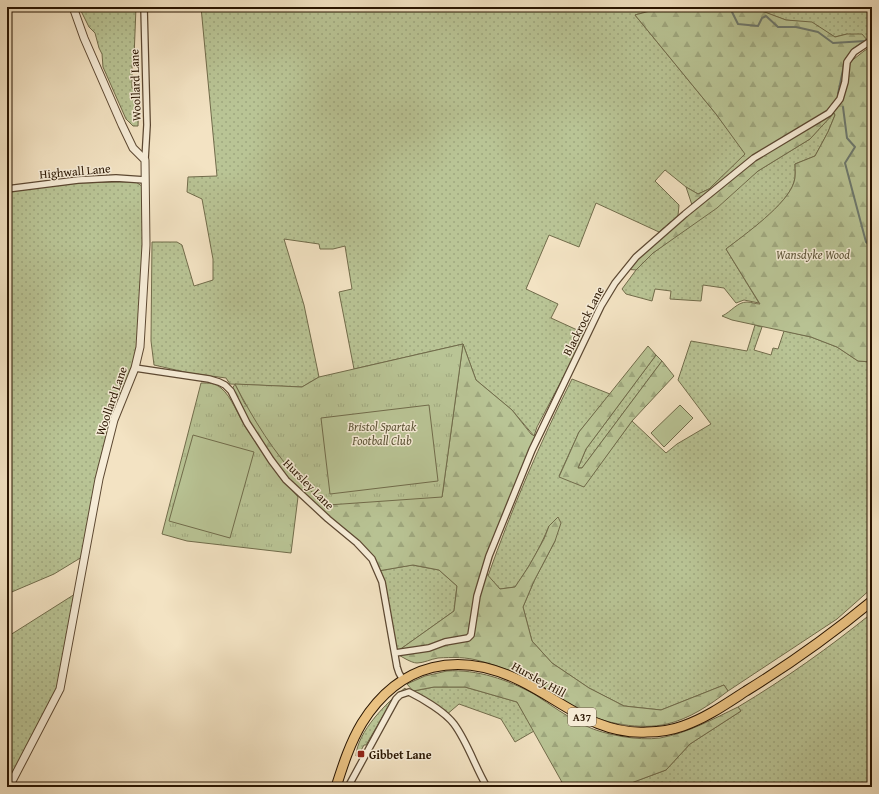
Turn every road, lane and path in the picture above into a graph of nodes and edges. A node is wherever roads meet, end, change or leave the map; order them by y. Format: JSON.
{"nodes":[{"id":1,"x":73,"y":7,"type":"edge"},
{"id":2,"x":144,"y":7,"type":"edge"},
{"id":3,"x":872,"y":40,"type":"edge"},
{"id":4,"x":145,"y":160,"type":"junction"},
{"id":5,"x":145,"y":180,"type":"junction"},
{"id":6,"x":7,"y":189,"type":"edge"},
{"id":7,"x":135,"y":368,"type":"junction"},
{"id":8,"x":872,"y":601,"type":"edge"},
{"id":9,"x":395,"y":653,"type":"junction"},
{"id":10,"x":403,"y":680,"type":"junction"},
{"id":11,"x":9,"y":787,"type":"edge"},
{"id":12,"x":336,"y":787,"type":"edge"},
{"id":13,"x":348,"y":787,"type":"edge"},
{"id":14,"x":487,"y":787,"type":"edge"}],
"edges":[{"from":1,"to":4,"type":"street"},
{"from":2,"to":4,"type":"street","name":"Woollard Lane"},
{"from":3,"to":9,"type":"street","name":"Blackrock Lane"},
{"from":4,"to":5,"type":"street","name":"Woollard Lane"},
{"from":5,"to":6,"type":"street","name":"Highwall Lane"},
{"from":5,"to":7,"type":"street","name":"Woollard Lane"},
{"from":7,"to":9,"type":"street","name":"Hursley Lane"},
{"from":7,"to":11,"type":"street","name":"Woollard Lane"},
{"from":8,"to":10,"type":"highway","name":"Hursley Hill","number":"A37"},
{"from":9,"to":10,"type":"street","name":"Hursley Lane"},
{"from":10,"to":12,"type":"highway","name":"Hursley Hill","number":"A37"},
{"from":13,"to":14,"type":"street"}]}
